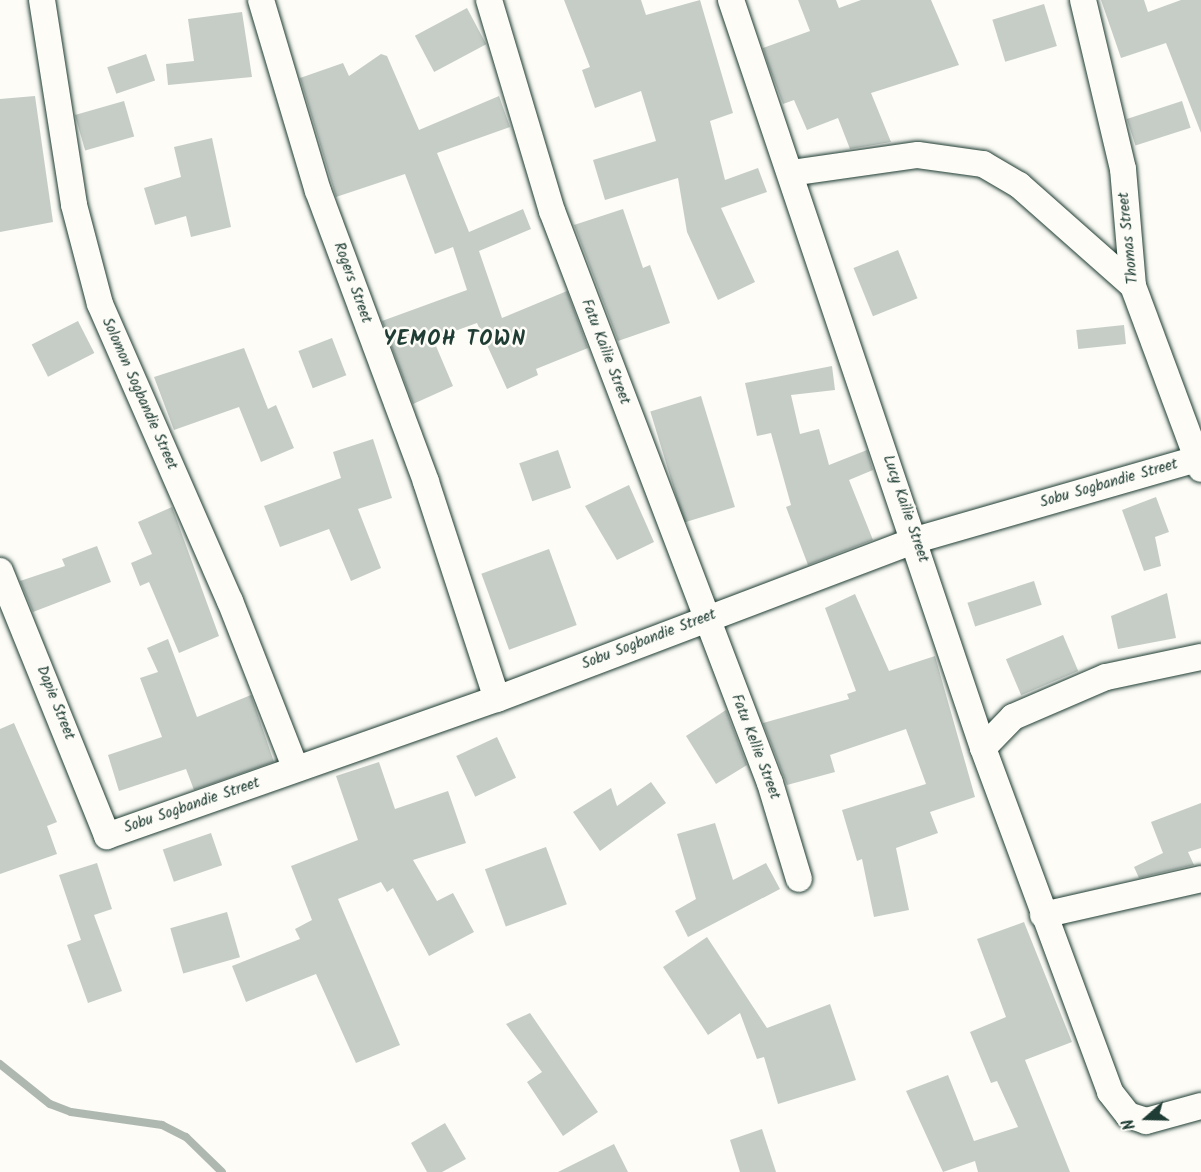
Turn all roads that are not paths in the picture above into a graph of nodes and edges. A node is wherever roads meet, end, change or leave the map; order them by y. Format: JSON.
{"nodes":[{"id":1,"x":42,"y":0,"type":"edge"},
{"id":2,"x":261,"y":0,"type":"edge"},
{"id":3,"x":489,"y":0,"type":"edge"},
{"id":4,"x":731,"y":0,"type":"edge"},
{"id":5,"x":1083,"y":0,"type":"edge"},
{"id":6,"x":790,"y":173,"type":"junction"},
{"id":7,"x":1133,"y":286,"type":"junction"},
{"id":8,"x":1198,"y":464,"type":"edge"},
{"id":9,"x":916,"y":540,"type":"junction"},
{"id":10,"x":0,"y":571,"type":"edge"},
{"id":11,"x":705,"y":617,"type":"junction"},
{"id":12,"x":1201,"y":657,"type":"edge"},
{"id":13,"x":497,"y":699,"type":"junction"},
{"id":14,"x":983,"y":748,"type":"junction"},
{"id":15,"x":296,"y":770,"type":"junction"},
{"id":16,"x":107,"y":836,"type":"joint"},
{"id":17,"x":799,"y":879,"type":"dead end"},
{"id":18,"x":1201,"y":879,"type":"edge"},
{"id":19,"x":1043,"y":915,"type":"junction"},
{"id":20,"x":1201,"y":1106,"type":"edge"}],
"edges":[{"from":1,"to":15,"type":"street","name":"Solomon Sogbandie Street"},
{"from":2,"to":13,"type":"street","name":"Rogers Street"},
{"from":3,"to":11,"type":"street","name":"Fatu Kailie Street"},
{"from":4,"to":6,"type":"street","name":"Lucy Kailie Street"},
{"from":5,"to":7,"type":"street","name":"Thomas Street"},
{"from":6,"to":7,"type":"street"},
{"from":6,"to":9,"type":"street","name":"Lucy Kailie Street"},
{"from":7,"to":8,"type":"street","name":"Thomas Street"},
{"from":8,"to":9,"type":"street","name":"Sobu Sogbandie Street"},
{"from":9,"to":11,"type":"street","name":"Sobu Sogbandie Street"},
{"from":9,"to":14,"type":"street","name":"Lucy Kailie Street"},
{"from":10,"to":16,"type":"street","name":"Dapie Street"},
{"from":11,"to":13,"type":"street","name":"Sobu Sogbandie Street"},
{"from":11,"to":17,"type":"street","name":"Fatu Kellie Street"},
{"from":12,"to":14,"type":"street"},
{"from":13,"to":15,"type":"street","name":"Sobu Sogbandie Street"},
{"from":14,"to":19,"type":"street","name":"Lucy Kailie Street"},
{"from":15,"to":16,"type":"street","name":"Sobu Sogbandie Street"},
{"from":18,"to":19,"type":"street"},
{"from":19,"to":20,"type":"street","name":"Lucy Kailie Street"}]}
